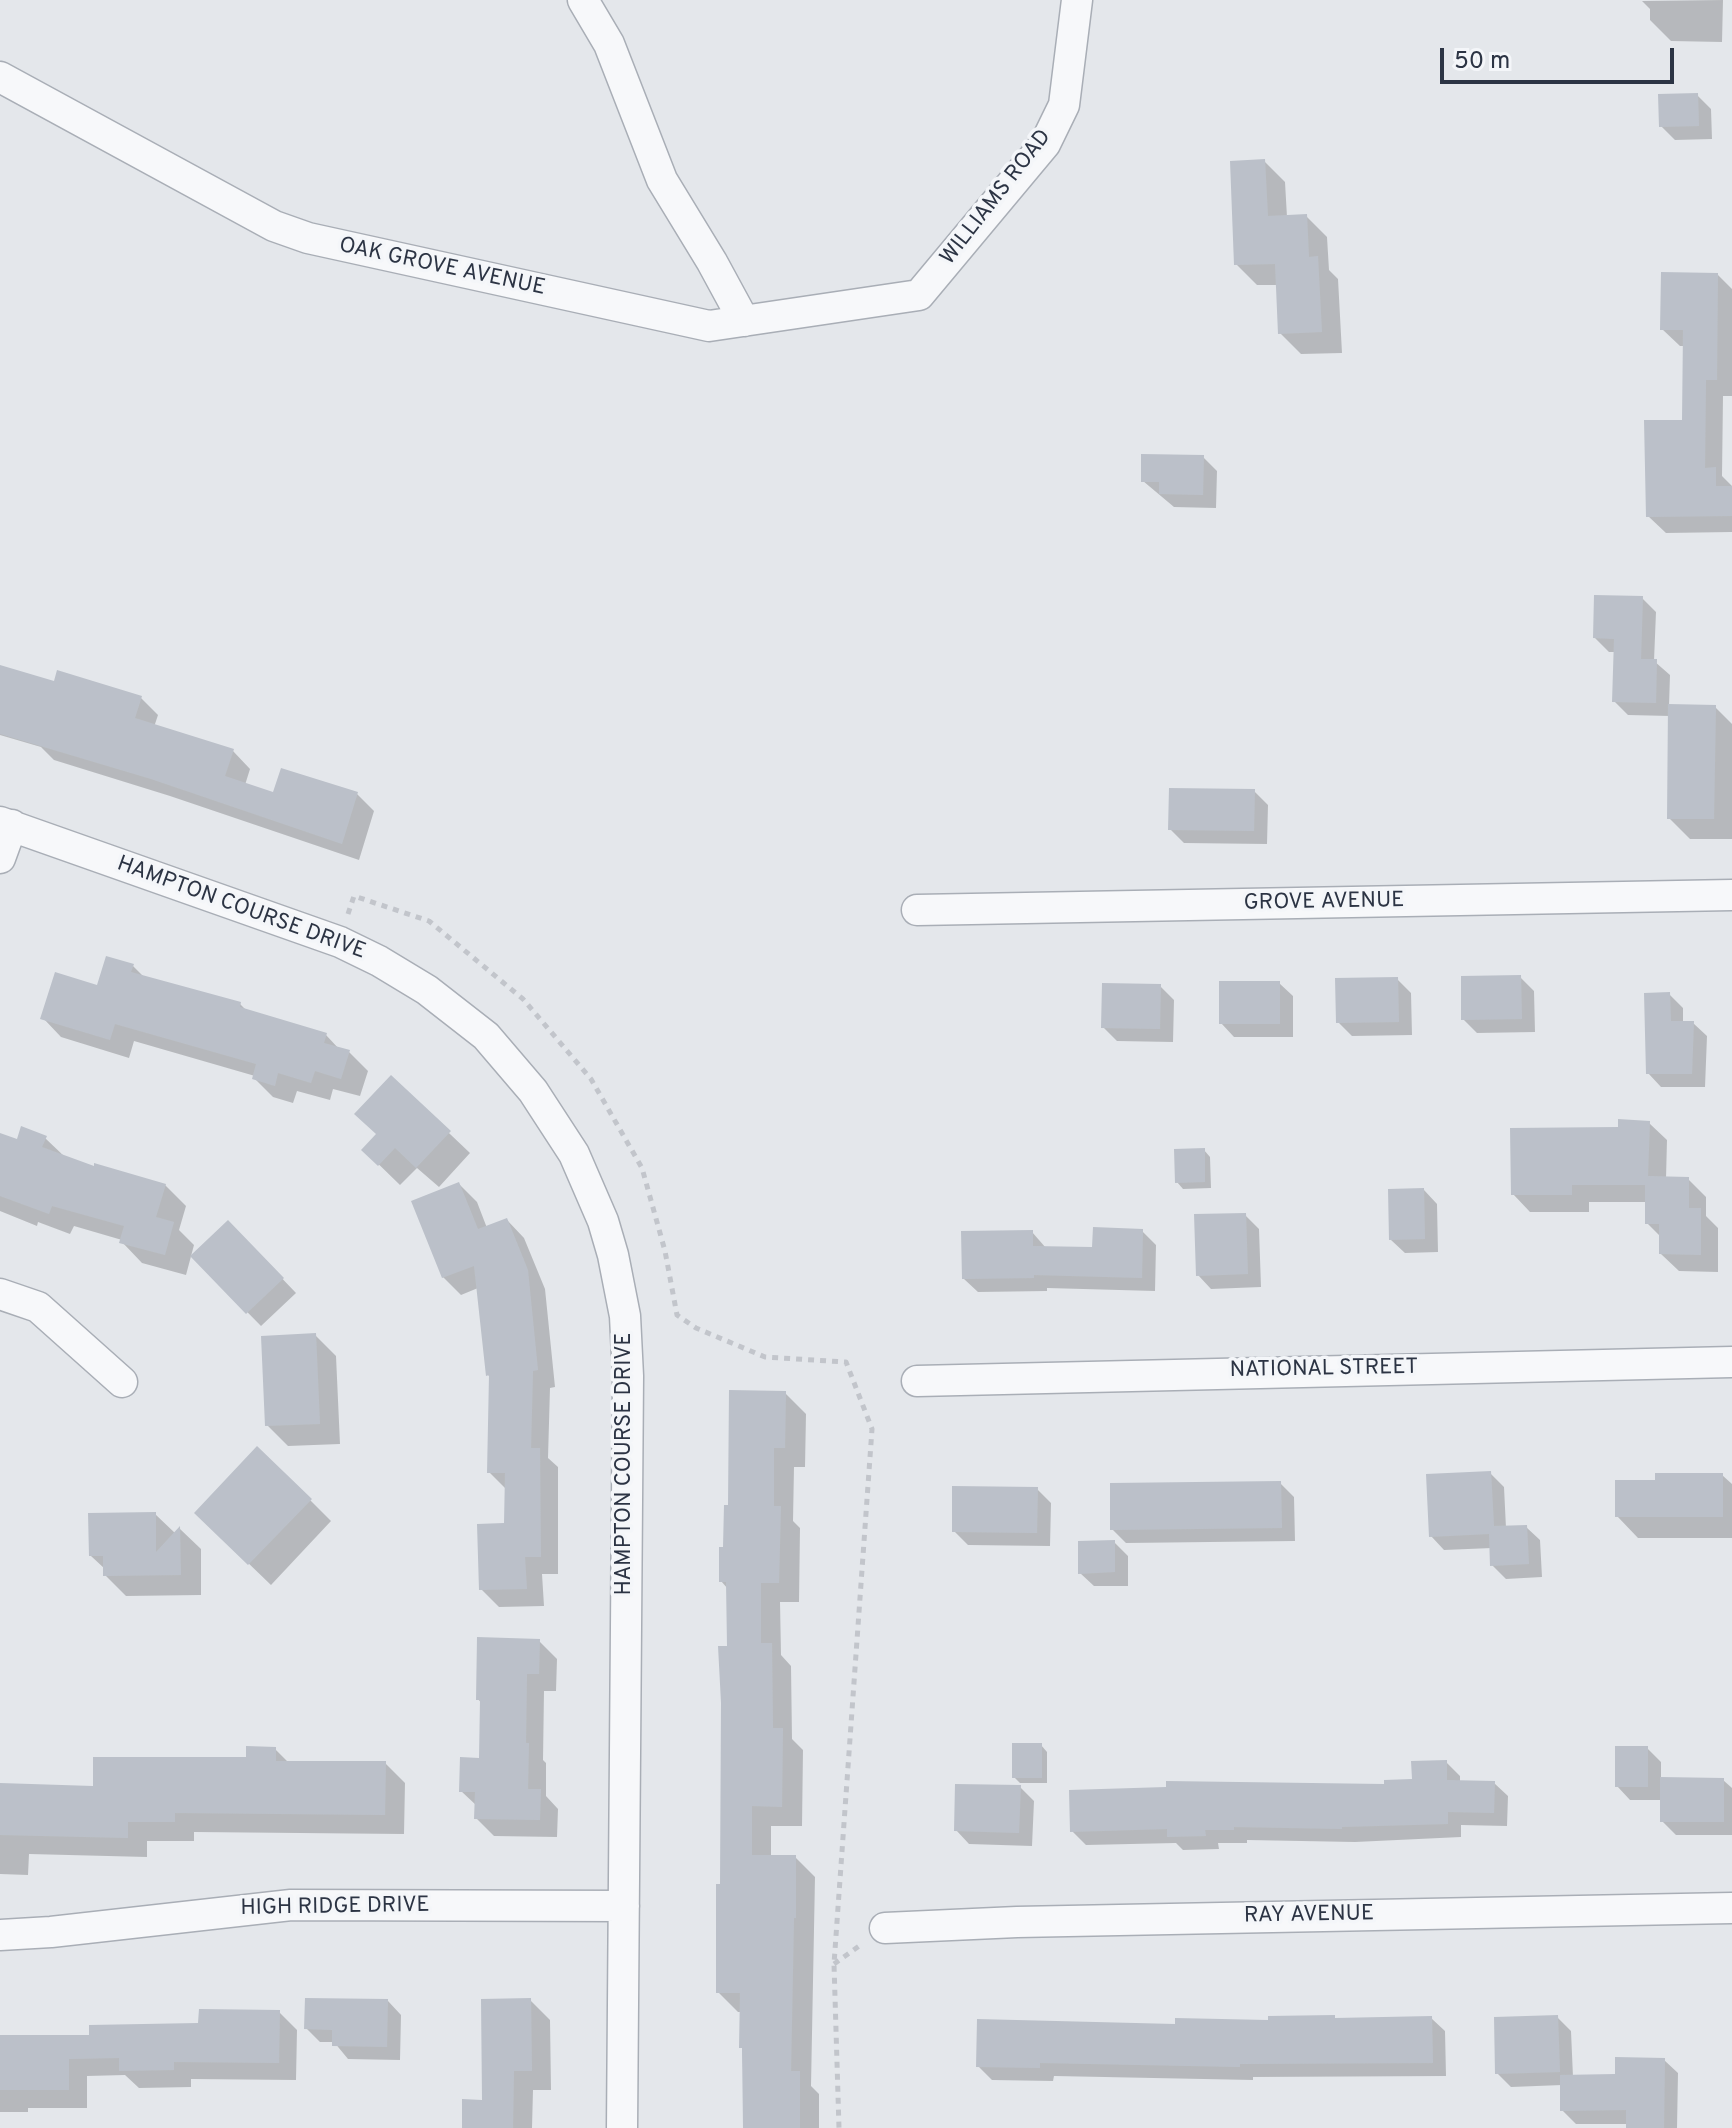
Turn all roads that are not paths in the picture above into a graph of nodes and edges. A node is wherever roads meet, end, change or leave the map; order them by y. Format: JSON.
{"nodes":[{"id":1,"x":583,"y":0,"type":"edge"},
{"id":2,"x":1077,"y":0,"type":"edge"},
{"id":3,"x":0,"y":77,"type":"edge"},
{"id":4,"x":919,"y":295,"type":"joint"},
{"id":5,"x":744,"y":321,"type":"junction"},
{"id":6,"x":6,"y":824,"type":"edge"},
{"id":7,"x":0,"y":858,"type":"edge"},
{"id":8,"x":1732,"y":895,"type":"edge"},
{"id":9,"x":917,"y":910,"type":"dead end"},
{"id":10,"x":0,"y":1294,"type":"edge"},
{"id":11,"x":1732,"y":1362,"type":"edge"},
{"id":12,"x":917,"y":1381,"type":"dead end"},
{"id":13,"x":122,"y":1382,"type":"dead end"},
{"id":14,"x":624,"y":1906,"type":"junction"},
{"id":15,"x":1732,"y":1908,"type":"edge"},
{"id":16,"x":885,"y":1928,"type":"dead end"},
{"id":17,"x":0,"y":1935,"type":"edge"},
{"id":18,"x":622,"y":2128,"type":"edge"}],
"edges":[{"from":1,"to":5,"type":"street"},
{"from":2,"to":4,"type":"street","name":"WILLIAMS ROAD"},
{"from":3,"to":5,"type":"street","name":"OAK GROVE AVENUE"},
{"from":4,"to":5,"type":"street","name":"OAK GROVE AVENUE"},
{"from":6,"to":7,"type":"street"},
{"from":6,"to":14,"type":"street","name":"HAMPTON COURSE DRIVE"},
{"from":8,"to":9,"type":"street","name":"GROVE AVENUE"},
{"from":10,"to":13,"type":"street"},
{"from":11,"to":12,"type":"street","name":"NATIONAL STREET"},
{"from":14,"to":17,"type":"street","name":"HIGH RIDGE DRIVE"},
{"from":14,"to":18,"type":"street","name":"HAMPTON COURSE DRIVE"},
{"from":15,"to":16,"type":"street","name":"RAY AVENUE"}]}
